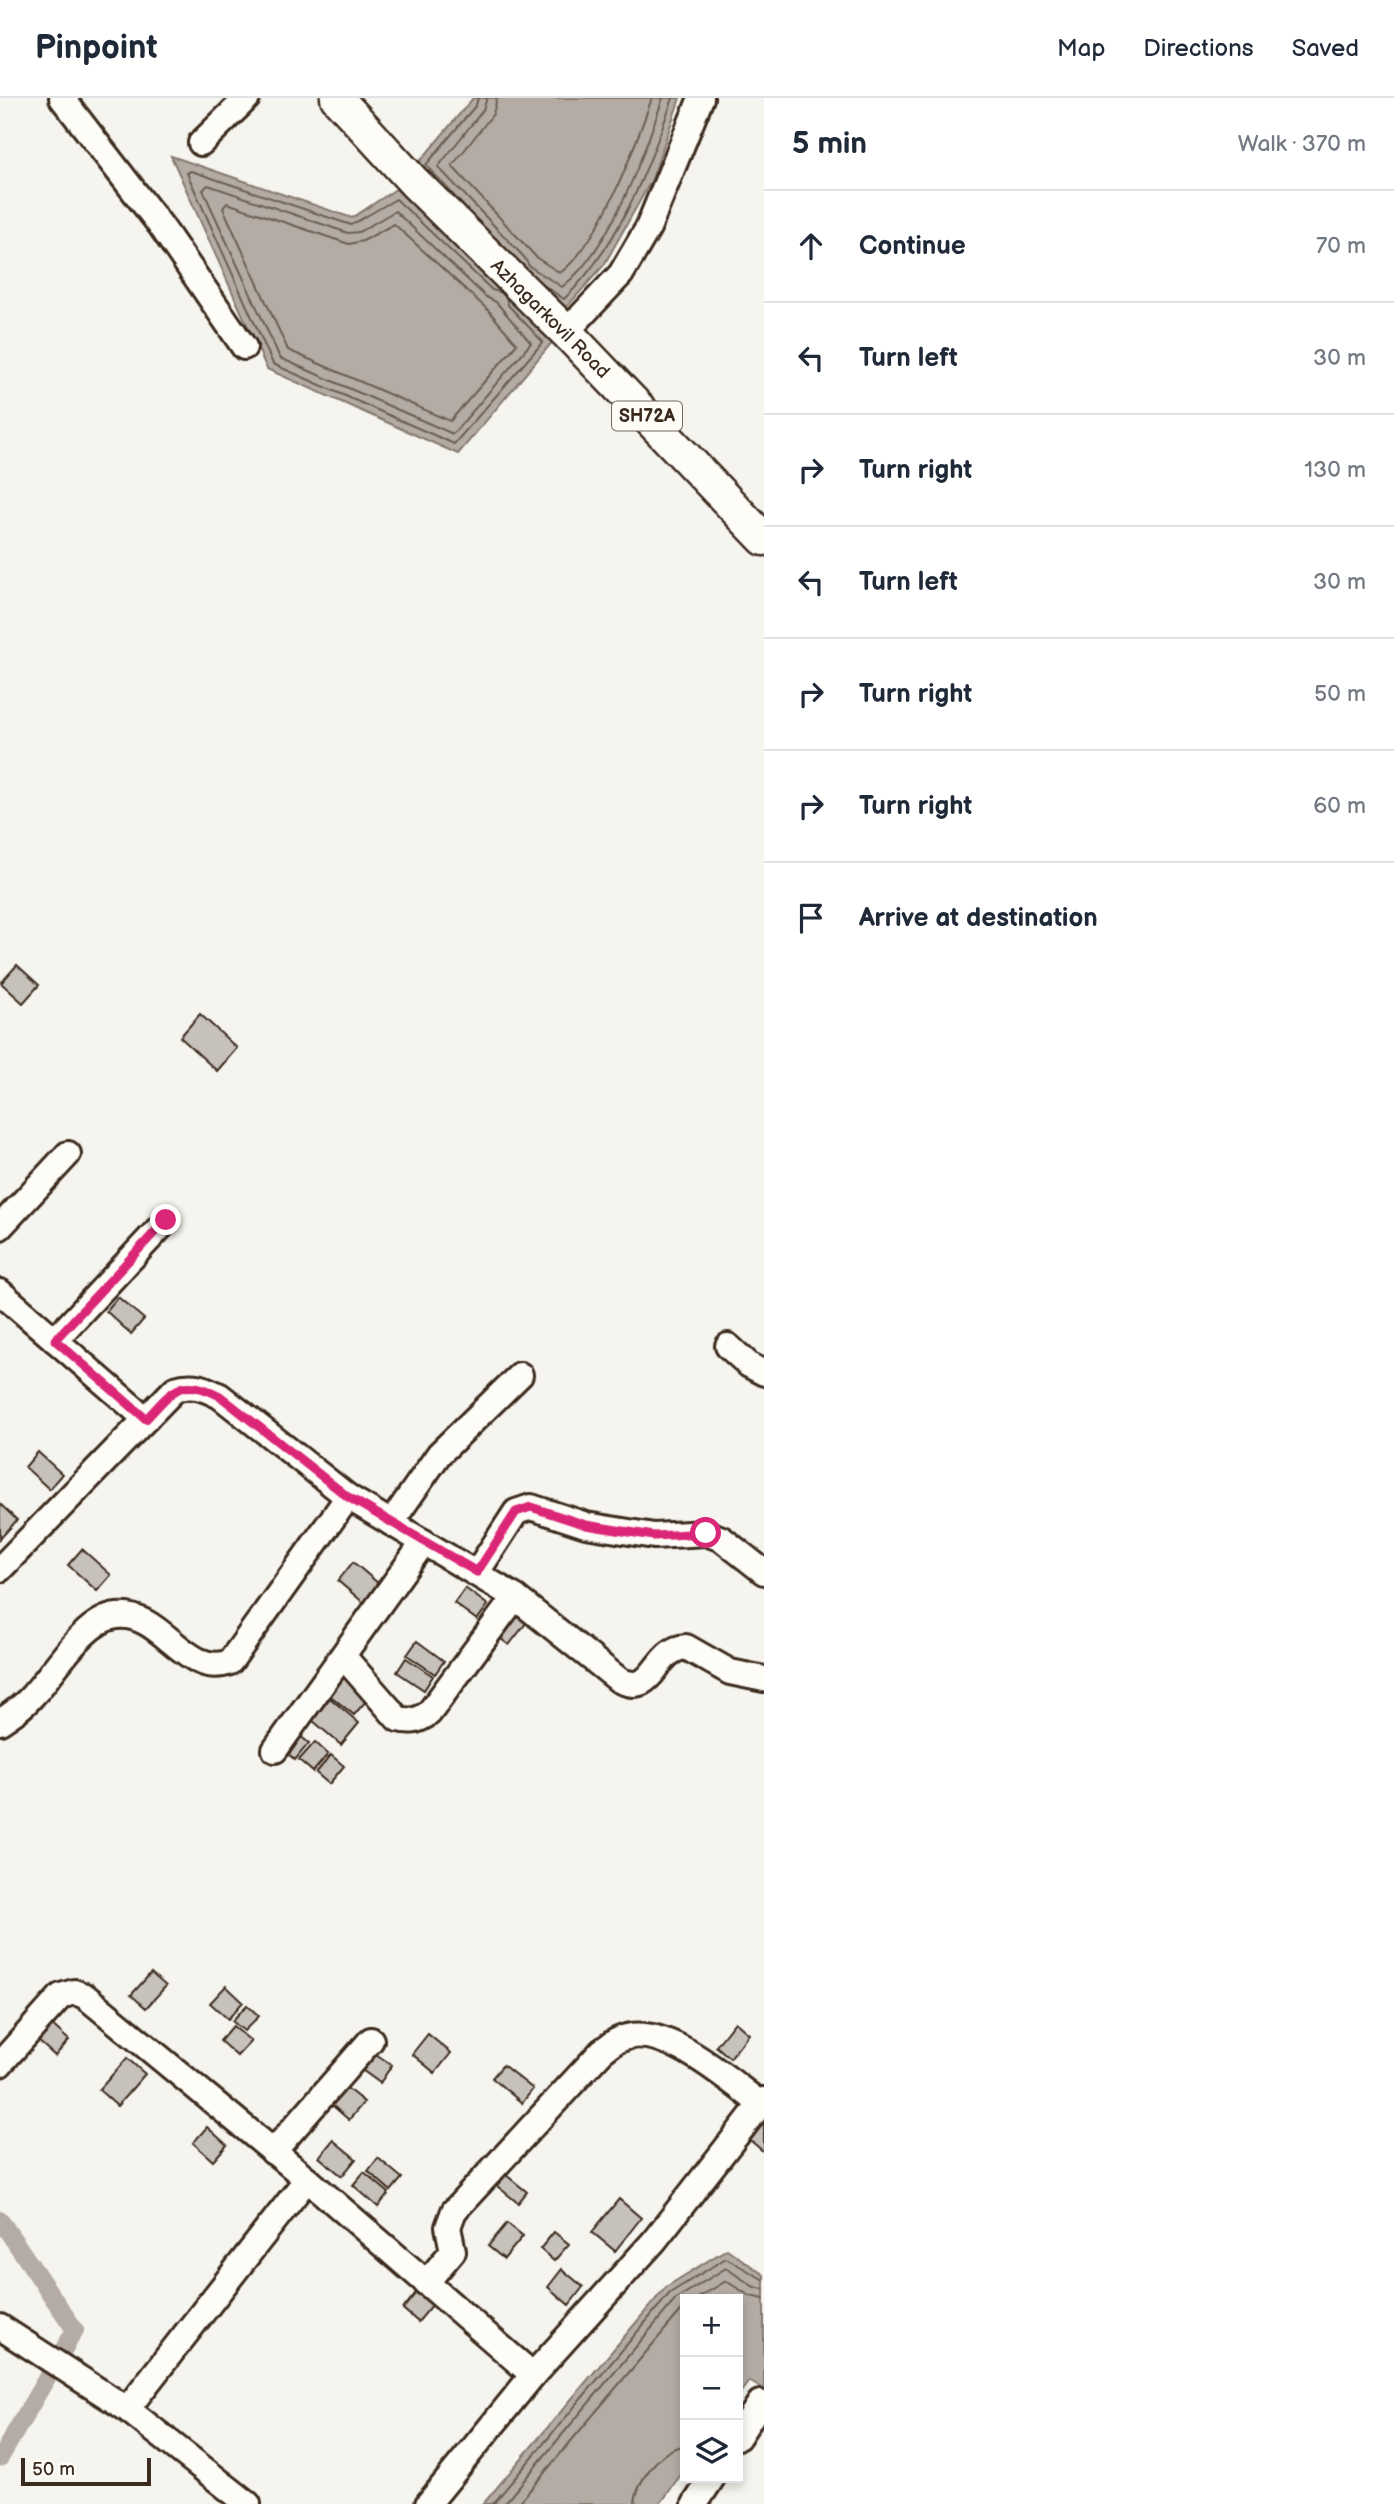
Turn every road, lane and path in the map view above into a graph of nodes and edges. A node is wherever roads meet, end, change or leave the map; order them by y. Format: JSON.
{"nodes":[{"id":1,"x":62,"y":98,"type":"edge"},
{"id":2,"x":247,"y":98,"type":"edge"},
{"id":3,"x":337,"y":98,"type":"edge"},
{"id":4,"x":701,"y":98,"type":"edge"},
{"id":5,"x":201,"y":143,"type":"dead end"},
{"id":6,"x":566,"y":332,"type":"junction"},
{"id":7,"x":244,"y":347,"type":"dead end"},
{"id":8,"x":764,"y":539,"type":"edge"},
{"id":9,"x":68,"y":1154,"type":"dead end"},
{"id":10,"x":166,"y":1220,"type":"dead end"},
{"id":11,"x":0,"y":1227,"type":"edge"},
{"id":12,"x":0,"y":1292,"type":"edge"},
{"id":13,"x":55,"y":1340,"type":"junction"},
{"id":14,"x":728,"y":1346,"type":"dead end"},
{"id":15,"x":764,"y":1373,"type":"edge"},
{"id":16,"x":520,"y":1375,"type":"dead end"},
{"id":17,"x":146,"y":1419,"type":"junction"},
{"id":18,"x":348,"y":1497,"type":"junction"},
{"id":19,"x":390,"y":1523,"type":"junction"},
{"id":20,"x":424,"y":1542,"type":"junction"},
{"id":21,"x":0,"y":1569,"type":"edge"},
{"id":22,"x":477,"y":1572,"type":"junction"},
{"id":23,"x":764,"y":1572,"type":"edge"},
{"id":24,"x":515,"y":1597,"type":"junction"},
{"id":25,"x":343,"y":1656,"type":"junction"},
{"id":26,"x":764,"y":1679,"type":"edge"},
{"id":27,"x":0,"y":1722,"type":"edge"},
{"id":28,"x":275,"y":1750,"type":"dead end"},
{"id":29,"x":371,"y":2040,"type":"dead end"},
{"id":30,"x":0,"y":2064,"type":"edge"},
{"id":31,"x":762,"y":2102,"type":"edge"},
{"id":32,"x":273,"y":2152,"type":"junction"},
{"id":33,"x":307,"y":2179,"type":"junction"},
{"id":34,"x":426,"y":2283,"type":"junction"},
{"id":35,"x":0,"y":2326,"type":"edge"},
{"id":36,"x":533,"y":2375,"type":"junction"},
{"id":37,"x":764,"y":2405,"type":"edge"},
{"id":38,"x":127,"y":2409,"type":"junction"},
{"id":39,"x":743,"y":2429,"type":"edge"},
{"id":40,"x":709,"y":2483,"type":"edge"},
{"id":41,"x":248,"y":2504,"type":"edge"},
{"id":42,"x":428,"y":2504,"type":"edge"},
{"id":43,"x":695,"y":2504,"type":"edge"}],
"edges":[{"from":1,"to":7,"type":"street"},
{"from":2,"to":5,"type":"street"},
{"from":3,"to":6,"type":"main road","name":"Azhagarkovil Road","number":"SH72A"},
{"from":4,"to":6,"type":"street"},
{"from":6,"to":8,"type":"main road","name":"Azhagarkovil Road","number":"SH72A"},
{"from":9,"to":11,"type":"street"},
{"from":10,"to":13,"type":"street"},
{"from":12,"to":13,"type":"street"},
{"from":13,"to":17,"type":"street"},
{"from":14,"to":15,"type":"street"},
{"from":16,"to":19,"type":"street"},
{"from":17,"to":18,"type":"street"},
{"from":17,"to":21,"type":"street"},
{"from":18,"to":19,"type":"street"},
{"from":18,"to":27,"type":"street"},
{"from":19,"to":20,"type":"street"},
{"from":20,"to":22,"type":"street"},
{"from":20,"to":25,"type":"street"},
{"from":22,"to":23,"type":"street"},
{"from":22,"to":24,"type":"street"},
{"from":24,"to":25,"type":"street"},
{"from":24,"to":26,"type":"street"},
{"from":25,"to":28,"type":"street"},
{"from":29,"to":32,"type":"street"},
{"from":30,"to":32,"type":"street"},
{"from":31,"to":34,"type":"street"},
{"from":31,"to":36,"type":"street"},
{"from":32,"to":33,"type":"street"},
{"from":33,"to":34,"type":"street"},
{"from":33,"to":38,"type":"street"},
{"from":34,"to":36,"type":"street"},
{"from":35,"to":38,"type":"street"},
{"from":36,"to":42,"type":"street"},
{"from":37,"to":39,"type":"street"},
{"from":38,"to":41,"type":"street"},
{"from":40,"to":43,"type":"street"}]}
